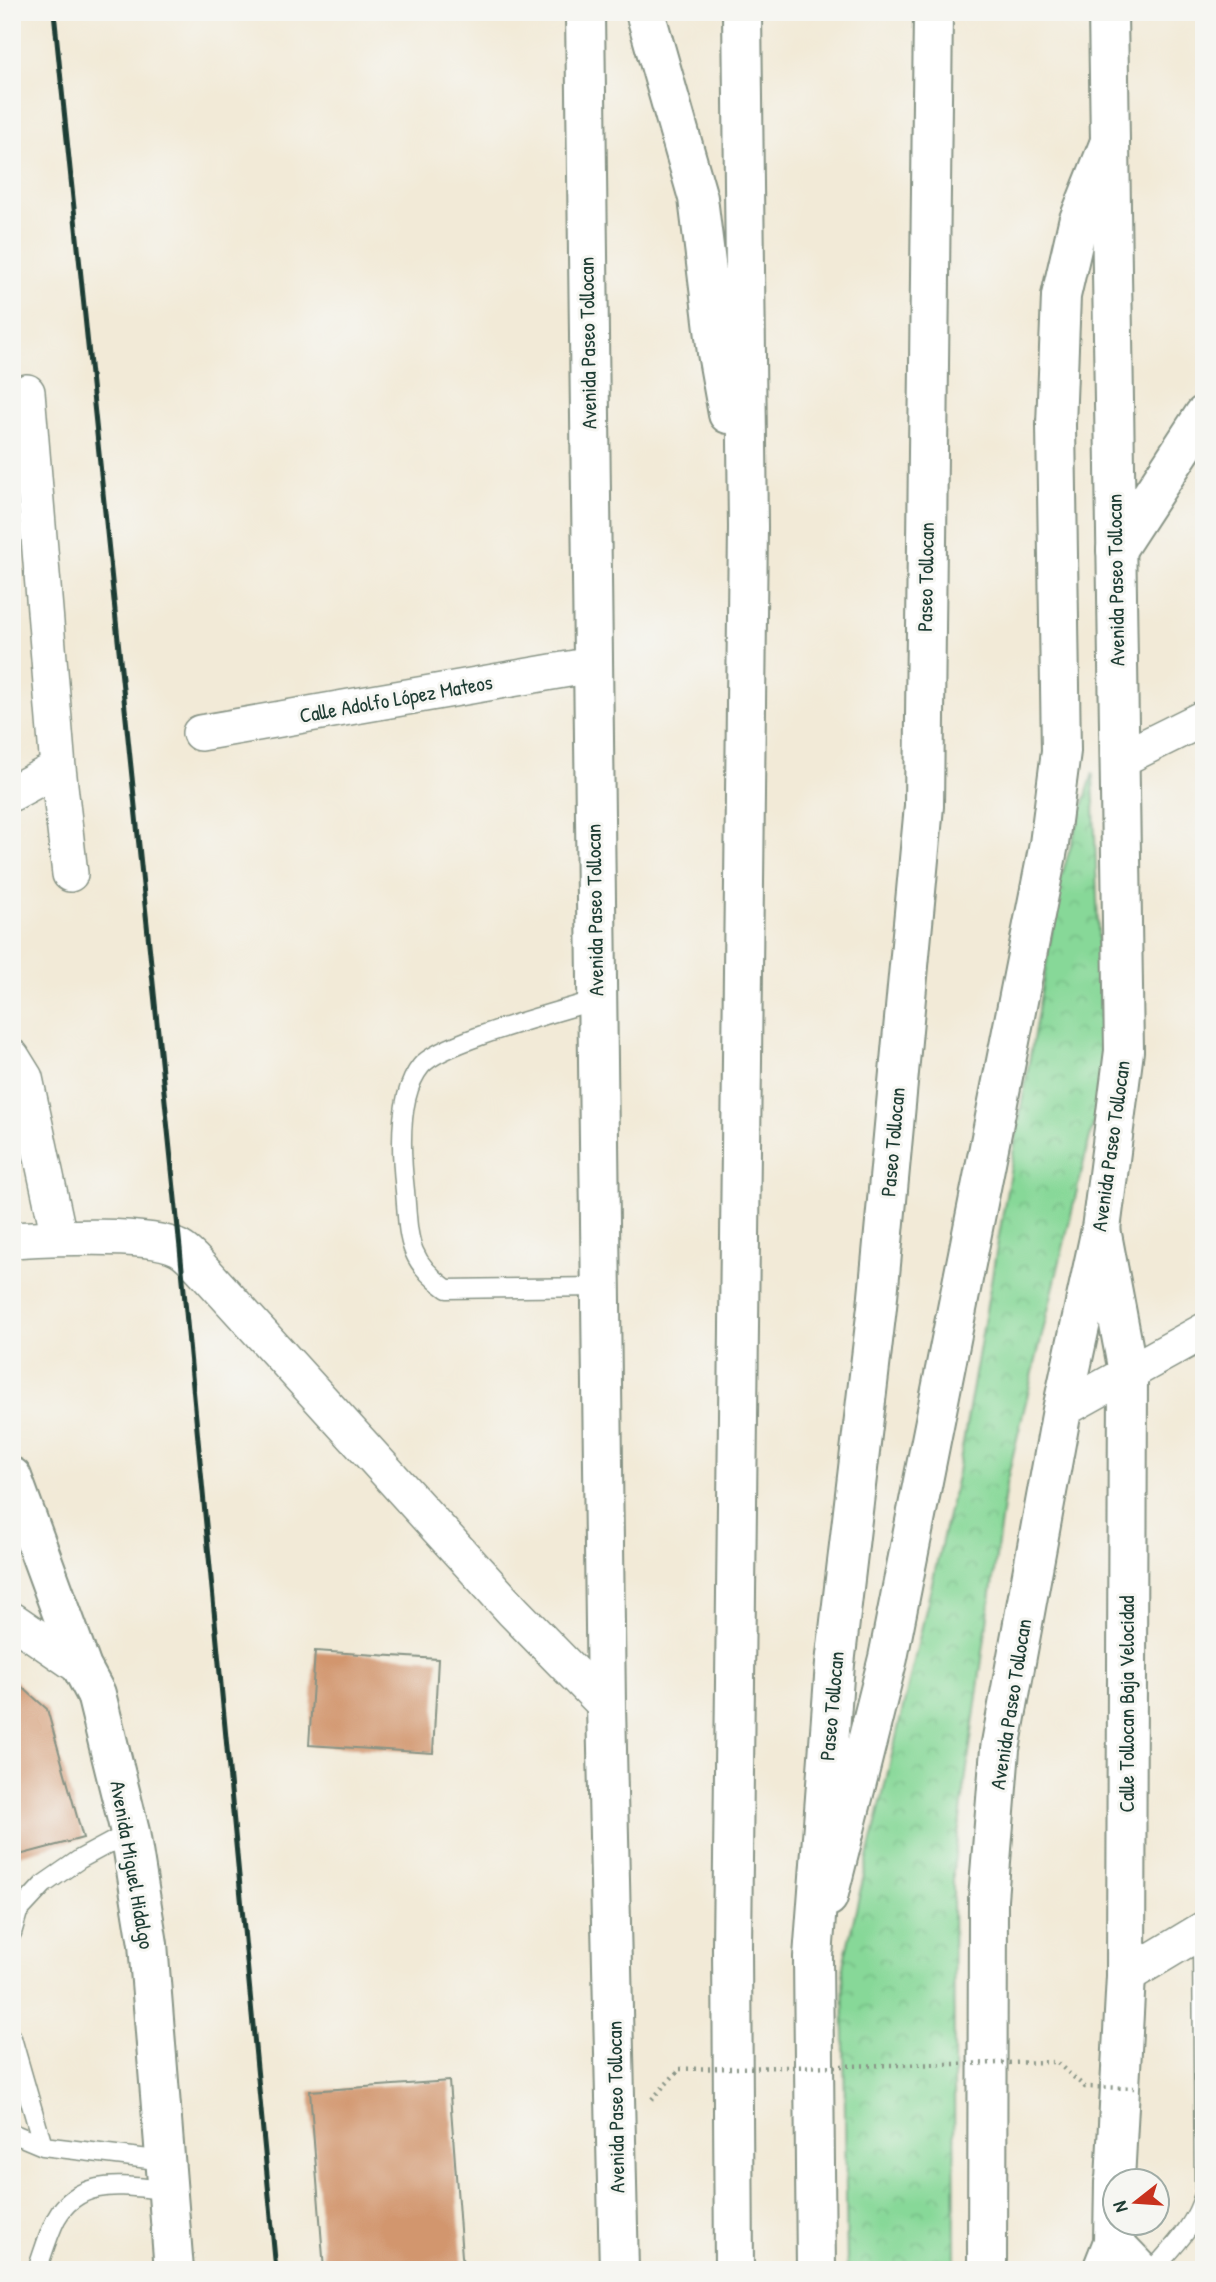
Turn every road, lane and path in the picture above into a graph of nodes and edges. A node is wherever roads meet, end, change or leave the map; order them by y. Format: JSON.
{"nodes":[{"id":1,"x":585,"y":12,"type":"edge"},
{"id":2,"x":645,"y":12,"type":"edge"},
{"id":3,"x":742,"y":12,"type":"edge"},
{"id":4,"x":933,"y":12,"type":"edge"},
{"id":5,"x":1108,"y":12,"type":"edge"},
{"id":6,"x":1110,"y":144,"type":"junction"},
{"id":7,"x":27,"y":393,"type":"dead end"},
{"id":8,"x":1204,"y":415,"type":"edge"},
{"id":9,"x":748,"y":527,"type":"junction"},
{"id":10,"x":1116,"y":550,"type":"junction"},
{"id":11,"x":592,"y":665,"type":"junction"},
{"id":12,"x":1204,"y":718,"type":"edge"},
{"id":13,"x":200,"y":733,"type":"dead end"},
{"id":14,"x":1119,"y":760,"type":"junction"},
{"id":15,"x":58,"y":768,"type":"junction"},
{"id":16,"x":12,"y":793,"type":"edge"},
{"id":17,"x":70,"y":874,"type":"dead end"},
{"id":18,"x":596,"y":1000,"type":"junction"},
{"id":19,"x":12,"y":1056,"type":"edge"},
{"id":20,"x":1101,"y":1229,"type":"junction"},
{"id":21,"x":59,"y":1237,"type":"junction"},
{"id":22,"x":12,"y":1240,"type":"edge"},
{"id":23,"x":600,"y":1287,"type":"junction"},
{"id":24,"x":1204,"y":1331,"type":"edge"},
{"id":25,"x":1128,"y":1372,"type":"junction"},
{"id":26,"x":1062,"y":1409,"type":"junction"},
{"id":27,"x":12,"y":1476,"type":"edge"},
{"id":28,"x":12,"y":1620,"type":"edge"},
{"id":29,"x":82,"y":1668,"type":"junction"},
{"id":30,"x":606,"y":1706,"type":"junction"},
{"id":31,"x":130,"y":1832,"type":"junction"},
{"id":32,"x":12,"y":1933,"type":"edge"},
{"id":33,"x":1203,"y":1937,"type":"edge"},
{"id":34,"x":813,"y":1957,"type":"junction"},
{"id":35,"x":1126,"y":1976,"type":"junction"},
{"id":36,"x":12,"y":2038,"type":"edge"},
{"id":37,"x":680,"y":2070,"type":"dead end"},
{"id":38,"x":1134,"y":2088,"type":"dead end"},
{"id":39,"x":12,"y":2133,"type":"edge"},
{"id":40,"x":43,"y":2146,"type":"junction"},
{"id":41,"x":1116,"y":2166,"type":"edge"},
{"id":42,"x":166,"y":2176,"type":"junction"},
{"id":43,"x":1204,"y":2191,"type":"edge"},
{"id":44,"x":1110,"y":2236,"type":"edge"},
{"id":45,"x":1108,"y":2256,"type":"edge"},
{"id":46,"x":37,"y":2270,"type":"edge"},
{"id":47,"x":174,"y":2270,"type":"edge"},
{"id":48,"x":619,"y":2270,"type":"edge"},
{"id":49,"x":734,"y":2270,"type":"edge"},
{"id":50,"x":816,"y":2270,"type":"edge"},
{"id":51,"x":987,"y":2270,"type":"edge"},
{"id":52,"x":1140,"y":2270,"type":"edge"},
{"id":53,"x":1153,"y":2270,"type":"edge"}],
"edges":[{"from":1,"to":11,"type":"main road","name":"Avenida Paseo Tollocan"},
{"from":2,"to":9,"type":"main road"},
{"from":3,"to":9,"type":"main road"},
{"from":4,"to":34,"type":"main road","name":"Paseo Tollocan"},
{"from":5,"to":6,"type":"main road","name":"Avenida Paseo Tollocan"},
{"from":6,"to":10,"type":"main road","name":"Avenida Paseo Tollocan"},
{"from":6,"to":34,"type":"main road"},
{"from":7,"to":15,"type":"street"},
{"from":8,"to":10,"type":"main road"},
{"from":9,"to":49,"type":"main road"},
{"from":10,"to":14,"type":"main road","name":"Avenida Paseo Tollocan"},
{"from":11,"to":13,"type":"street","name":"Calle Adolfo López Mateos"},
{"from":11,"to":18,"type":"main road","name":"Avenida Paseo Tollocan"},
{"from":12,"to":14,"type":"street"},
{"from":14,"to":20,"type":"main road","name":"Avenida Paseo Tollocan"},
{"from":15,"to":16,"type":"street"},
{"from":15,"to":17,"type":"street"},
{"from":18,"to":23,"type":"main road","name":"Avenida Paseo Tollocan"},
{"from":18,"to":23,"type":"lane"},
{"from":19,"to":21,"type":"street"},
{"from":20,"to":25,"type":"main road","name":"Calle Tollocan Baja Velocidad"},
{"from":20,"to":26,"type":"main road","name":"Avenida Paseo Tollocan"},
{"from":21,"to":22,"type":"street"},
{"from":21,"to":30,"type":"street"},
{"from":23,"to":30,"type":"main road","name":"Avenida Paseo Tollocan"},
{"from":24,"to":25,"type":"street"},
{"from":25,"to":26,"type":"street"},
{"from":25,"to":35,"type":"main road","name":"Calle Tollocan Baja Velocidad"},
{"from":26,"to":51,"type":"main road","name":"Avenida Paseo Tollocan"},
{"from":27,"to":29,"type":"main road","name":"Avenida Miguel Hidalgo"},
{"from":28,"to":29,"type":"street"},
{"from":29,"to":31,"type":"main road","name":"Avenida Miguel Hidalgo"},
{"from":30,"to":48,"type":"main road","name":"Avenida Paseo Tollocan"},
{"from":31,"to":32,"type":"lane"},
{"from":31,"to":42,"type":"main road","name":"Avenida Miguel Hidalgo"},
{"from":33,"to":35,"type":"street"},
{"from":33,"to":43,"type":"lane"},
{"from":34,"to":50,"type":"main road","name":"Paseo Tollocan"},
{"from":35,"to":41,"type":"main road","name":"Calle Tollocan Baja Velocidad"},
{"from":36,"to":40,"type":"lane"},
{"from":37,"to":38,"type":"path","bridge":true},
{"from":39,"to":40,"type":"lane"},
{"from":40,"to":42,"type":"lane"},
{"from":42,"to":46,"type":"lane"},
{"from":42,"to":47,"type":"main road","name":"Avenida Miguel Hidalgo"},
{"from":43,"to":53,"type":"lane"},
{"from":44,"to":45,"type":"main road","name":"Calle Tollocan Baja Velocidad"},
{"from":45,"to":52,"type":"main road"}]}
